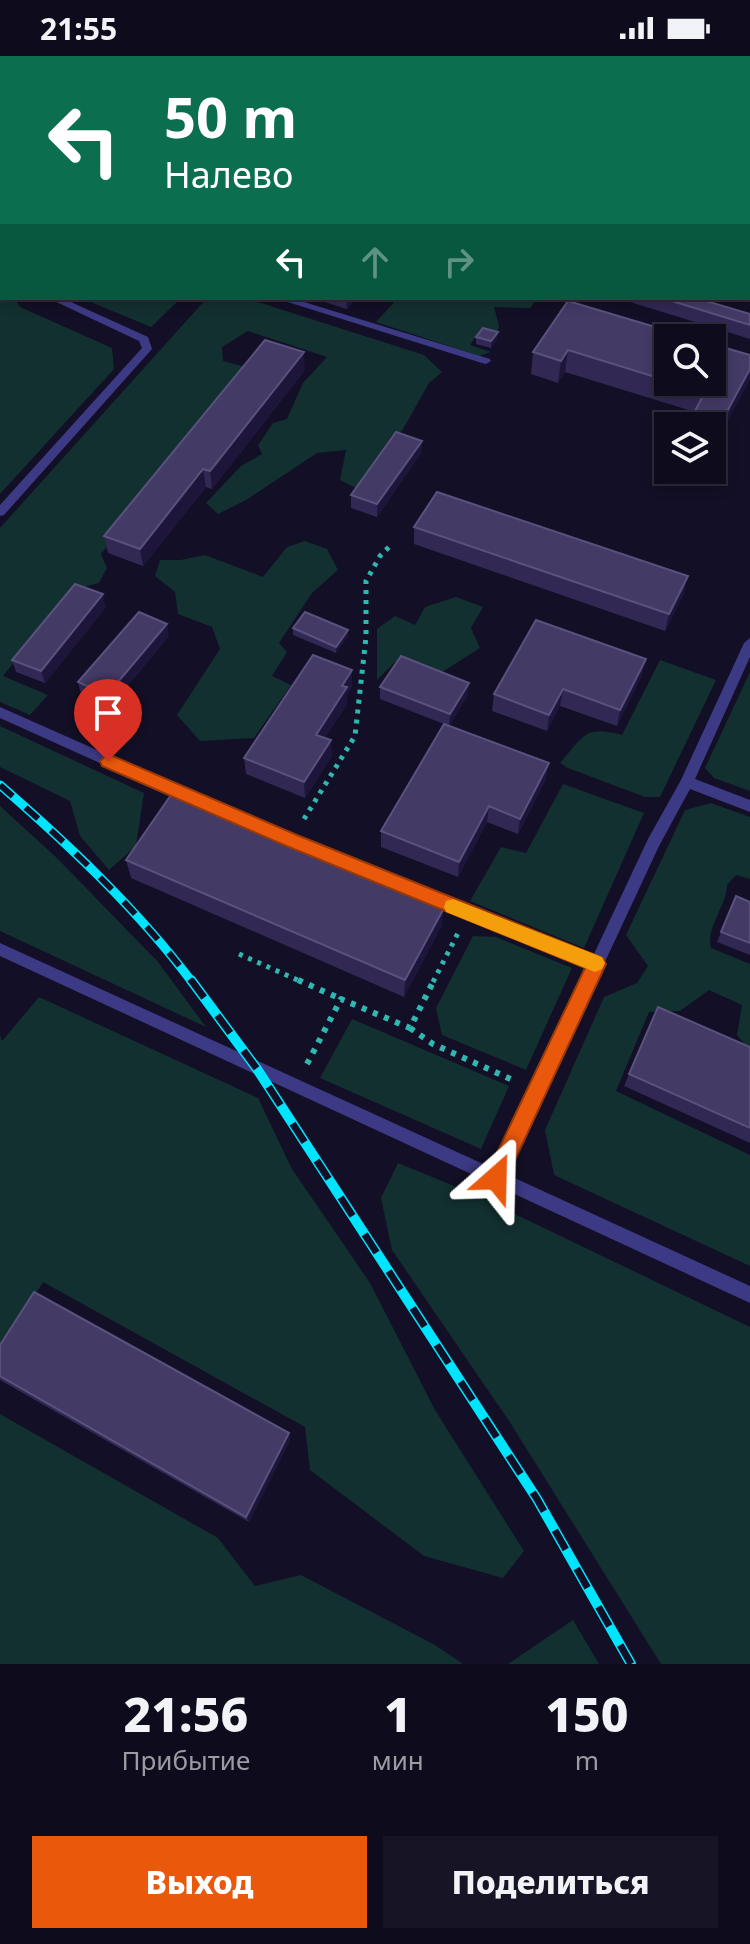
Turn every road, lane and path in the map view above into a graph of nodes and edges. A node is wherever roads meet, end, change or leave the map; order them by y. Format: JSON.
{"nodes":[{"id":1,"x":57,"y":300,"type":"edge"},
{"id":2,"x":287,"y":300,"type":"edge"},
{"id":3,"x":486,"y":361,"type":"dead end"},
{"id":4,"x":0,"y":512,"type":"edge"},
{"id":5,"x":393,"y":543,"type":"dead end"},
{"id":6,"x":750,"y":643,"type":"edge"},
{"id":7,"x":0,"y":712,"type":"edge"},
{"id":8,"x":687,"y":782,"type":"junction"},
{"id":9,"x":750,"y":806,"type":"edge"},
{"id":10,"x":291,"y":840,"type":"junction"},
{"id":11,"x":468,"y":913,"type":"junction"},
{"id":12,"x":0,"y":949,"type":"edge"},
{"id":13,"x":239,"y":954,"type":"dead end"},
{"id":14,"x":596,"y":964,"type":"junction"},
{"id":15,"x":341,"y":999,"type":"junction"},
{"id":16,"x":410,"y":1028,"type":"junction"},
{"id":17,"x":295,"y":1087,"type":"junction"},
{"id":18,"x":537,"y":1091,"type":"junction"},
{"id":19,"x":496,"y":1178,"type":"junction"},
{"id":20,"x":750,"y":1295,"type":"edge"}],
"edges":[{"from":1,"to":4,"type":"lane"},
{"from":2,"to":3,"type":"lane"},
{"from":5,"to":10,"type":"path"},
{"from":6,"to":8,"type":"lane"},
{"from":7,"to":10,"type":"lane"},
{"from":8,"to":9,"type":"lane"},
{"from":8,"to":14,"type":"lane"},
{"from":10,"to":11,"type":"lane"},
{"from":11,"to":14,"type":"lane"},
{"from":11,"to":16,"type":"path"},
{"from":12,"to":17,"type":"lane"},
{"from":13,"to":15,"type":"path"},
{"from":14,"to":18,"type":"lane"},
{"from":15,"to":16,"type":"path"},
{"from":15,"to":17,"type":"path"},
{"from":16,"to":18,"type":"path"},
{"from":17,"to":19,"type":"lane"},
{"from":18,"to":19,"type":"lane"},
{"from":19,"to":20,"type":"lane"}]}
